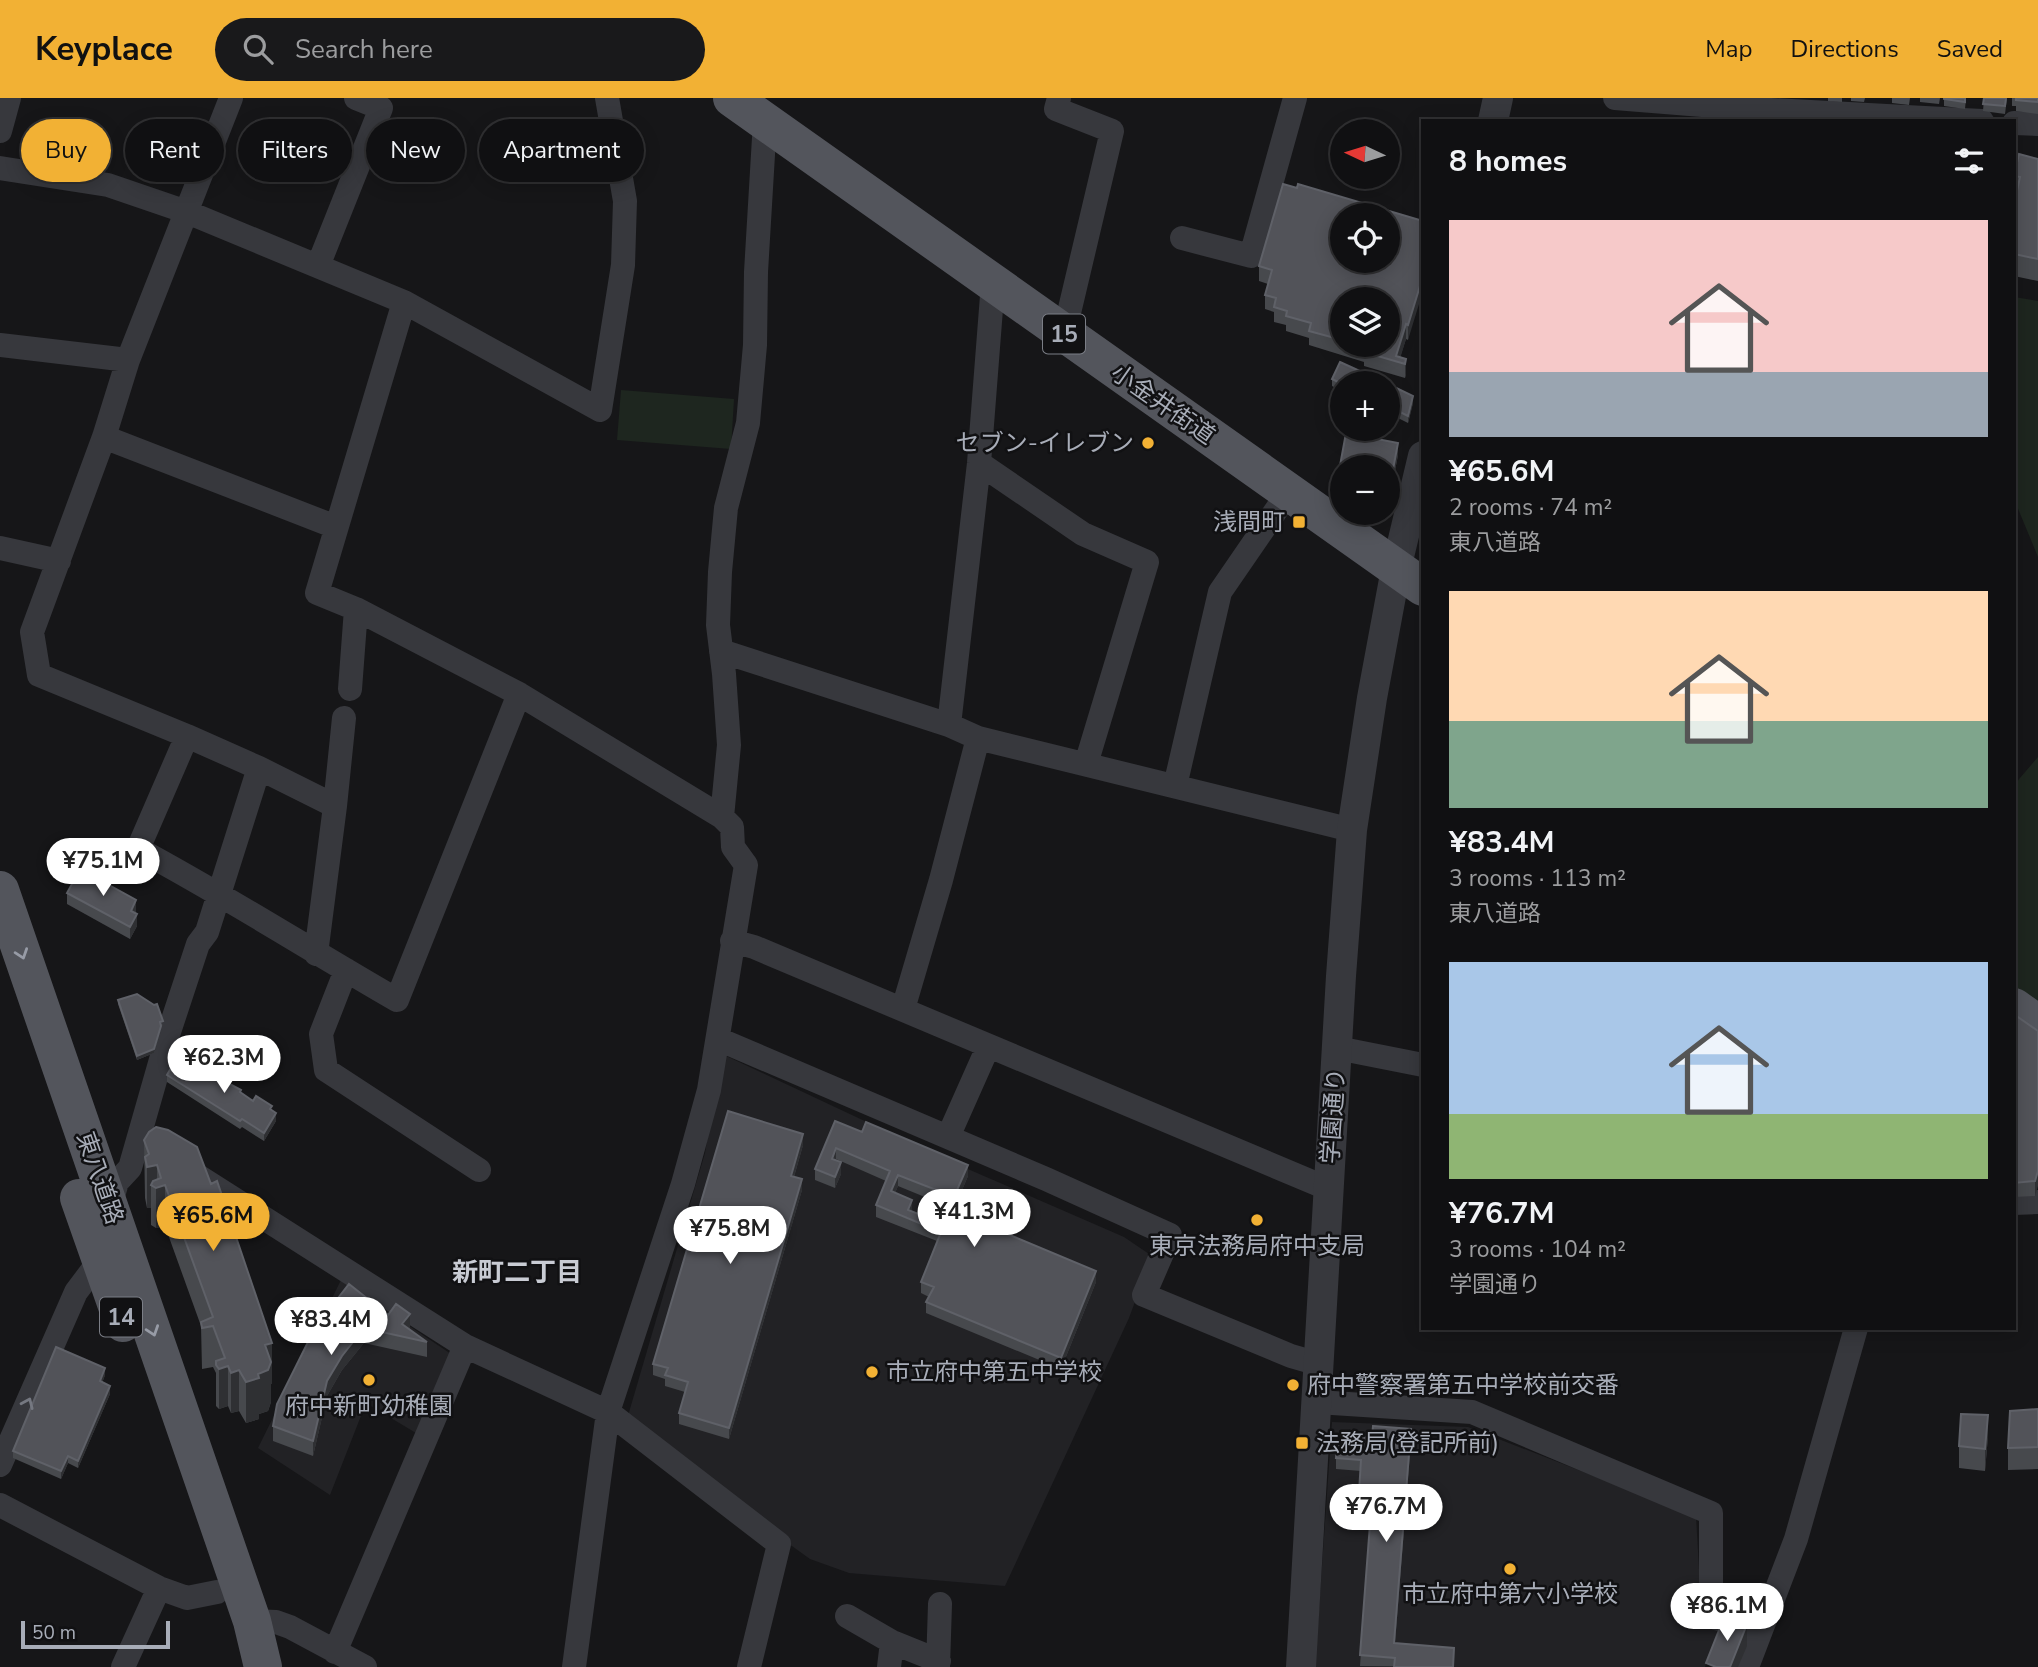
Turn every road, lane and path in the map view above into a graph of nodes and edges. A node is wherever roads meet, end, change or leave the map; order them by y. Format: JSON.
{"nodes":[{"id":1,"x":9,"y":98,"type":"edge"},
{"id":2,"x":231,"y":98,"type":"edge"},
{"id":3,"x":356,"y":98,"type":"edge"},
{"id":4,"x":607,"y":98,"type":"edge"},
{"id":5,"x":733,"y":98,"type":"edge"},
{"id":6,"x":1059,"y":98,"type":"edge"},
{"id":7,"x":1295,"y":98,"type":"edge"},
{"id":8,"x":1498,"y":98,"type":"edge"},
{"id":9,"x":1615,"y":98,"type":"edge"},
{"id":10,"x":1493,"y":119,"type":"edge"},
{"id":11,"x":1944,"y":119,"type":"edge"},
{"id":12,"x":765,"y":121,"type":"junction"},
{"id":13,"x":2016,"y":123,"type":"edge"},
{"id":14,"x":2038,"y":124,"type":"edge"},
{"id":15,"x":0,"y":131,"type":"edge"},
{"id":16,"x":0,"y":168,"type":"edge"},
{"id":17,"x":187,"y":212,"type":"junction"},
{"id":18,"x":1182,"y":238,"type":"dead end"},
{"id":19,"x":317,"y":266,"type":"junction"},
{"id":20,"x":993,"y":283,"type":"junction"},
{"id":21,"x":404,"y":302,"type":"junction"},
{"id":22,"x":1064,"y":334,"type":"junction"},
{"id":23,"x":0,"y":345,"type":"edge"},
{"id":24,"x":128,"y":360,"type":"junction"},
{"id":25,"x":104,"y":438,"type":"junction"},
{"id":26,"x":979,"y":463,"type":"junction"},
{"id":27,"x":1421,"y":475,"type":"edge"},
{"id":28,"x":1288,"y":493,"type":"junction"},
{"id":29,"x":336,"y":527,"type":"junction"},
{"id":30,"x":0,"y":548,"type":"edge"},
{"id":31,"x":58,"y":561,"type":"junction"},
{"id":32,"x":1410,"y":578,"type":"edge"},
{"id":33,"x":356,"y":609,"type":"junction"},
{"id":34,"x":722,"y":651,"type":"junction"},
{"id":35,"x":351,"y":689,"type":"dead end"},
{"id":36,"x":519,"y":694,"type":"junction"},
{"id":37,"x":344,"y":718,"type":"dead end"},
{"id":38,"x":949,"y":725,"type":"junction"},
{"id":39,"x":187,"y":736,"type":"junction"},
{"id":40,"x":978,"y":738,"type":"junction"},
{"id":41,"x":1086,"y":764,"type":"junction"},
{"id":42,"x":259,"y":768,"type":"junction"},
{"id":43,"x":1175,"y":786,"type":"junction"},
{"id":44,"x":335,"y":806,"type":"junction"},
{"id":45,"x":722,"y":817,"type":"junction"},
{"id":46,"x":1352,"y":830,"type":"junction"},
{"id":47,"x":0,"y":890,"type":"edge"},
{"id":48,"x":219,"y":893,"type":"junction"},
{"id":49,"x":732,"y":941,"type":"junction"},
{"id":50,"x":316,"y":954,"type":"junction"},
{"id":51,"x":0,"y":969,"type":"edge"},
{"id":52,"x":346,"y":970,"type":"junction"},
{"id":53,"x":2016,"y":1008,"type":"edge"},
{"id":54,"x":903,"y":1009,"type":"junction"},
{"id":55,"x":2038,"y":1024,"type":"edge"},
{"id":56,"x":718,"y":1039,"type":"junction"},
{"id":57,"x":988,"y":1047,"type":"junction"},
{"id":58,"x":1338,"y":1048,"type":"junction"},
{"id":59,"x":1421,"y":1065,"type":"edge"},
{"id":60,"x":948,"y":1137,"type":"junction"},
{"id":61,"x":139,"y":1138,"type":"junction"},
{"id":62,"x":479,"y":1170,"type":"dead end"},
{"id":63,"x":1329,"y":1189,"type":"junction"},
{"id":64,"x":2038,"y":1202,"type":"edge"},
{"id":65,"x":2016,"y":1203,"type":"edge"},
{"id":66,"x":110,"y":1206,"type":"junction"},
{"id":67,"x":100,"y":1260,"type":"junction"},
{"id":68,"x":1855,"y":1330,"type":"edge"},
{"id":69,"x":465,"y":1346,"type":"junction"},
{"id":70,"x":1319,"y":1364,"type":"junction"},
{"id":71,"x":1317,"y":1402,"type":"junction"},
{"id":72,"x":608,"y":1412,"type":"junction"},
{"id":73,"x":0,"y":1465,"type":"edge"},
{"id":74,"x":0,"y":1505,"type":"edge"},
{"id":75,"x":159,"y":1588,"type":"junction"},
{"id":76,"x":217,"y":1592,"type":"junction"},
{"id":77,"x":940,"y":1604,"type":"dead end"},
{"id":78,"x":847,"y":1616,"type":"dead end"},
{"id":79,"x":252,"y":1621,"type":"junction"},
{"id":80,"x":1759,"y":1634,"type":"junction"},
{"id":81,"x":892,"y":1642,"type":"junction"},
{"id":82,"x":335,"y":1652,"type":"junction"},
{"id":83,"x":938,"y":1664,"type":"edge"},
{"id":84,"x":123,"y":1667,"type":"edge"},
{"id":85,"x":237,"y":1667,"type":"edge"},
{"id":86,"x":263,"y":1667,"type":"edge"},
{"id":87,"x":365,"y":1667,"type":"edge"},
{"id":88,"x":574,"y":1667,"type":"edge"},
{"id":89,"x":749,"y":1667,"type":"edge"},
{"id":90,"x":889,"y":1667,"type":"edge"},
{"id":91,"x":1301,"y":1667,"type":"edge"},
{"id":92,"x":1747,"y":1667,"type":"edge"}],
"edges":[{"from":1,"to":15,"type":"street"},
{"from":2,"to":17,"type":"street"},
{"from":3,"to":19,"type":"street"},
{"from":4,"to":21,"type":"street"},
{"from":5,"to":12,"type":"main road","name":"小金井街道","number":"15"},
{"from":6,"to":22,"type":"street"},
{"from":7,"to":18,"type":"street"},
{"from":8,"to":10,"type":"street"},
{"from":9,"to":11,"type":"street"},
{"from":12,"to":20,"type":"main road","name":"小金井街道","number":"15"},
{"from":12,"to":34,"type":"street"},
{"from":13,"to":14,"type":"street"},
{"from":16,"to":17,"type":"street"},
{"from":17,"to":19,"type":"street"},
{"from":17,"to":24,"type":"street"},
{"from":19,"to":21,"type":"street"},
{"from":20,"to":22,"type":"main road","name":"小金井街道","number":"15"},
{"from":20,"to":26,"type":"street"},
{"from":21,"to":29,"type":"street"},
{"from":22,"to":28,"type":"main road","name":"小金井街道","number":"15"},
{"from":23,"to":24,"type":"street"},
{"from":24,"to":25,"type":"street"},
{"from":25,"to":29,"type":"street"},
{"from":25,"to":31,"type":"street"},
{"from":26,"to":38,"type":"street"},
{"from":26,"to":41,"type":"street"},
{"from":27,"to":32,"type":"street","name":"学園通り"},
{"from":28,"to":32,"type":"main road","name":"小金井街道","number":"15"},
{"from":28,"to":43,"type":"street"},
{"from":29,"to":33,"type":"street"},
{"from":30,"to":31,"type":"street"},
{"from":31,"to":39,"type":"street"},
{"from":32,"to":46,"type":"street","name":"学園通り"},
{"from":33,"to":35,"type":"street"},
{"from":33,"to":36,"type":"street"},
{"from":34,"to":38,"type":"street"},
{"from":34,"to":45,"type":"street"},
{"from":36,"to":45,"type":"street"},
{"from":36,"to":52,"type":"street"},
{"from":37,"to":44,"type":"street"},
{"from":38,"to":40,"type":"street"},
{"from":39,"to":42,"type":"street"},
{"from":39,"to":48,"type":"street"},
{"from":40,"to":41,"type":"street"},
{"from":40,"to":54,"type":"street"},
{"from":41,"to":43,"type":"street"},
{"from":42,"to":44,"type":"street"},
{"from":42,"to":48,"type":"street"},
{"from":43,"to":46,"type":"street"},
{"from":44,"to":50,"type":"street"},
{"from":45,"to":49,"type":"street"},
{"from":46,"to":58,"type":"street","name":"学園通り"},
{"from":47,"to":66,"type":"main road","name":"東八道路","number":"14","one_way":true},
{"from":48,"to":50,"type":"street"},
{"from":48,"to":61,"type":"street"},
{"from":49,"to":54,"type":"street"},
{"from":49,"to":56,"type":"street"},
{"from":50,"to":52,"type":"street"},
{"from":51,"to":67,"type":"main road","name":"東八道路","number":"14"},
{"from":52,"to":62,"type":"street"},
{"from":53,"to":55,"type":"main road"},
{"from":54,"to":57,"type":"street"},
{"from":56,"to":60,"type":"street"},
{"from":56,"to":72,"type":"street"},
{"from":57,"to":60,"type":"street"},
{"from":57,"to":63,"type":"street"},
{"from":58,"to":59,"type":"street"},
{"from":58,"to":63,"type":"street","name":"学園通り"},
{"from":60,"to":70,"type":"street"},
{"from":61,"to":66,"type":"street"},
{"from":61,"to":69,"type":"street"},
{"from":63,"to":70,"type":"street","name":"学園通り"},
{"from":64,"to":65,"type":"street"},
{"from":66,"to":67,"type":"street"},
{"from":66,"to":79,"type":"main road","name":"東八道路","number":"14","one_way":true},
{"from":73,"to":67,"type":"street","one_way":true},
{"from":67,"to":76,"type":"main road","name":"東八道路","number":"14"},
{"from":68,"to":80,"type":"street"},
{"from":69,"to":72,"type":"street"},
{"from":69,"to":82,"type":"street"},
{"from":70,"to":71,"type":"street","name":"学園通り"},
{"from":71,"to":80,"type":"street"},
{"from":71,"to":91,"type":"street","name":"学園通り"},
{"from":72,"to":88,"type":"street"},
{"from":72,"to":89,"type":"street"},
{"from":74,"to":75,"type":"street"},
{"from":75,"to":76,"type":"street"},
{"from":75,"to":84,"type":"street"},
{"from":76,"to":85,"type":"main road","name":"東八道路","number":"14"},
{"from":77,"to":83,"type":"street"},
{"from":78,"to":81,"type":"street"},
{"from":79,"to":82,"type":"street"},
{"from":79,"to":86,"type":"main road","name":"東八道路","number":"14"},
{"from":80,"to":92,"type":"street"},
{"from":81,"to":83,"type":"street"},
{"from":81,"to":90,"type":"street"},
{"from":82,"to":87,"type":"street"}]}
